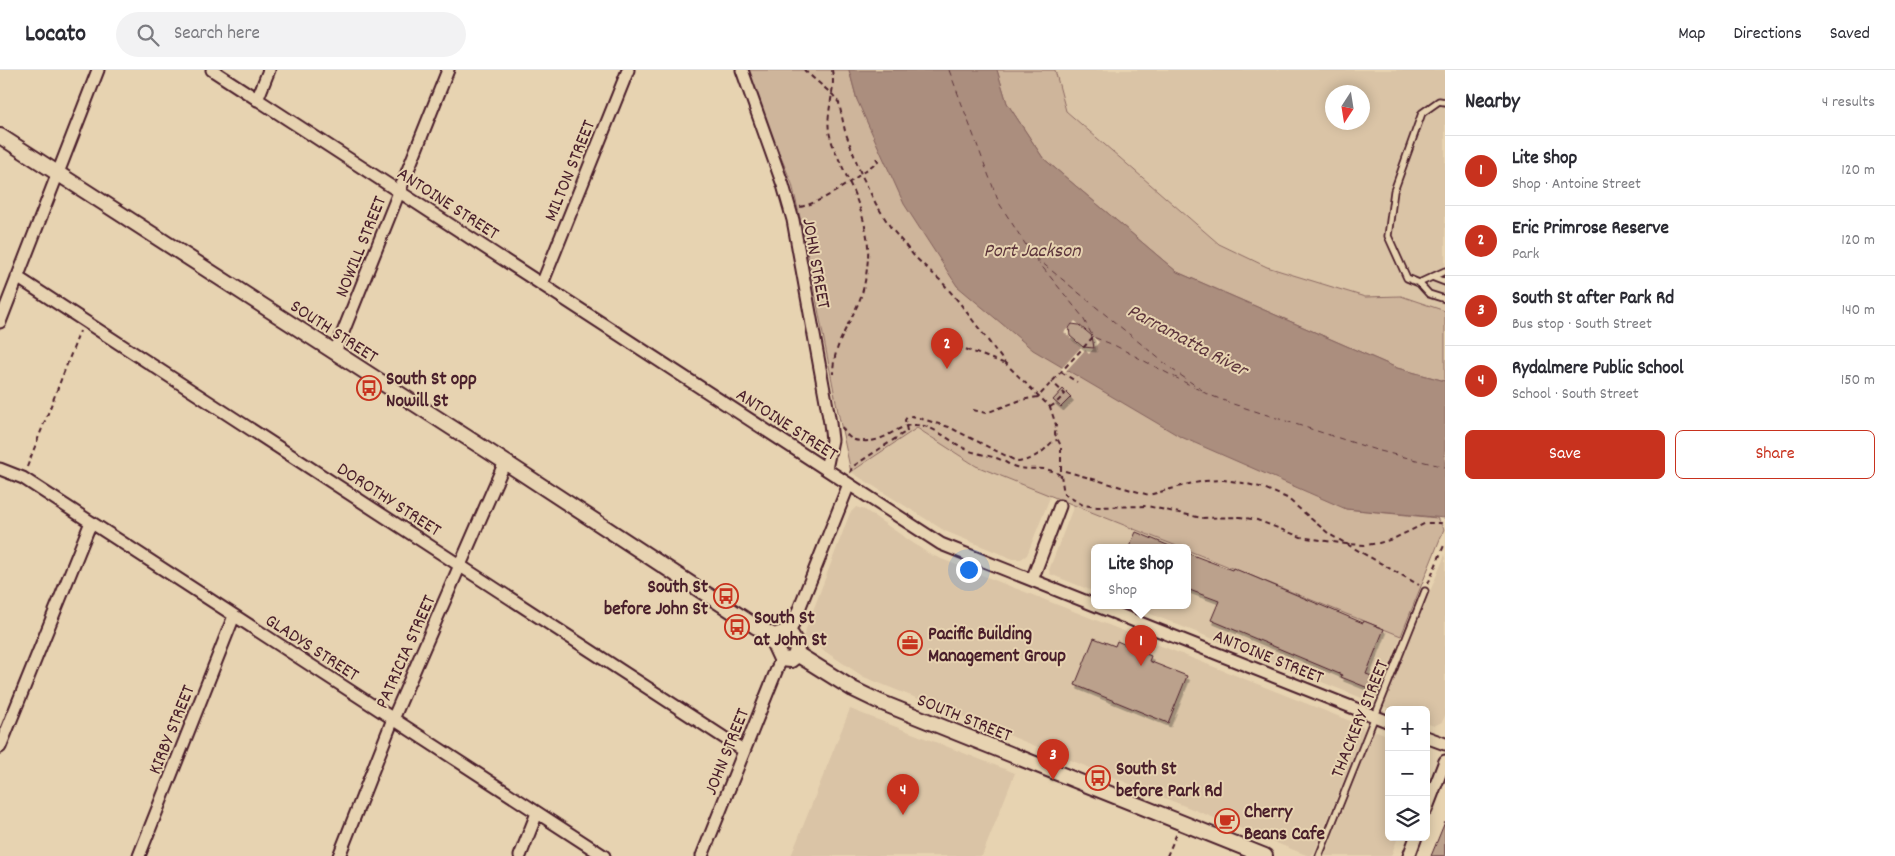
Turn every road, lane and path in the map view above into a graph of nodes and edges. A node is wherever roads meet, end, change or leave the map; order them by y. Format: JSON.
{"nodes":[{"id":1,"x":98,"y":70,"type":"edge"},
{"id":2,"x":212,"y":70,"type":"edge"},
{"id":3,"x":269,"y":70,"type":"edge"},
{"id":4,"x":448,"y":70,"type":"edge"},
{"id":5,"x":628,"y":70,"type":"edge"},
{"id":6,"x":742,"y":70,"type":"edge"},
{"id":7,"x":804,"y":70,"type":"edge"},
{"id":8,"x":832,"y":70,"type":"edge"},
{"id":9,"x":832,"y":95,"type":"junction"},
{"id":10,"x":257,"y":100,"type":"junction"},
{"id":11,"x":1445,"y":102,"type":"edge"},
{"id":12,"x":0,"y":136,"type":"edge"},
{"id":13,"x":876,"y":158,"type":"dead end"},
{"id":14,"x":58,"y":172,"type":"junction"},
{"id":15,"x":861,"y":174,"type":"junction"},
{"id":16,"x":849,"y":182,"type":"junction"},
{"id":17,"x":400,"y":191,"type":"junction"},
{"id":18,"x":791,"y":210,"type":"junction"},
{"id":19,"x":1445,"y":271,"type":"edge"},
{"id":20,"x":17,"y":277,"type":"junction"},
{"id":21,"x":1432,"y":277,"type":"junction"},
{"id":22,"x":1419,"y":282,"type":"junction"},
{"id":23,"x":1445,"y":282,"type":"edge"},
{"id":24,"x":542,"y":284,"type":"junction"},
{"id":25,"x":1445,"y":299,"type":"edge"},
{"id":26,"x":85,"y":320,"type":"junction"},
{"id":27,"x":0,"y":322,"type":"edge"},
{"id":28,"x":1093,"y":337,"type":"dead end"},
{"id":29,"x":949,"y":343,"type":"dead end"},
{"id":30,"x":335,"y":352,"type":"junction"},
{"id":31,"x":1006,"y":363,"type":"junction"},
{"id":32,"x":1062,"y":371,"type":"junction"},
{"id":33,"x":834,"y":379,"type":"dead end"},
{"id":34,"x":1052,"y":382,"type":"junction"},
{"id":35,"x":1077,"y":382,"type":"dead end"},
{"id":36,"x":1038,"y":397,"type":"junction"},
{"id":37,"x":1050,"y":407,"type":"junction"},
{"id":38,"x":973,"y":410,"type":"dead end"},
{"id":39,"x":841,"y":420,"type":"dead end"},
{"id":40,"x":906,"y":426,"type":"junction"},
{"id":41,"x":1057,"y":440,"type":"junction"},
{"id":42,"x":505,"y":462,"type":"junction"},
{"id":43,"x":826,"y":468,"type":"junction"},
{"id":44,"x":0,"y":469,"type":"edge"},
{"id":45,"x":1064,"y":471,"type":"dead end"},
{"id":46,"x":1061,"y":475,"type":"junction"},
{"id":47,"x":23,"y":478,"type":"junction"},
{"id":48,"x":851,"y":480,"type":"junction"},
{"id":49,"x":1060,"y":506,"type":"dead end"},
{"id":50,"x":91,"y":522,"type":"junction"},
{"id":51,"x":1445,"y":523,"type":"edge"},
{"id":52,"x":1445,"y":542,"type":"edge"},
{"id":53,"x":1346,"y":544,"type":"junction"},
{"id":54,"x":461,"y":565,"type":"junction"},
{"id":55,"x":1032,"y":580,"type":"junction"},
{"id":56,"x":1425,"y":591,"type":"dead end"},
{"id":57,"x":1091,"y":603,"type":"edge"},
{"id":58,"x":1105,"y":609,"type":"edge"},
{"id":59,"x":234,"y":616,"type":"junction"},
{"id":60,"x":782,"y":635,"type":"junction"},
{"id":61,"x":797,"y":654,"type":"junction"},
{"id":62,"x":781,"y":659,"type":"junction"},
{"id":63,"x":1375,"y":716,"type":"junction"},
{"id":64,"x":393,"y":719,"type":"junction"},
{"id":65,"x":1385,"y":720,"type":"edge"},
{"id":66,"x":1430,"y":738,"type":"edge"},
{"id":67,"x":1445,"y":744,"type":"edge"},
{"id":68,"x":0,"y":747,"type":"edge"},
{"id":69,"x":743,"y":750,"type":"junction"},
{"id":70,"x":1445,"y":761,"type":"edge"},
{"id":71,"x":1430,"y":800,"type":"edge"},
{"id":72,"x":537,"y":813,"type":"junction"},
{"id":73,"x":1180,"y":823,"type":"junction"},
{"id":74,"x":1415,"y":841,"type":"edge"},
{"id":75,"x":139,"y":856,"type":"edge"},
{"id":76,"x":339,"y":856,"type":"edge"},
{"id":77,"x":520,"y":856,"type":"edge"},
{"id":78,"x":604,"y":856,"type":"edge"},
{"id":79,"x":702,"y":856,"type":"edge"},
{"id":80,"x":1167,"y":856,"type":"edge"},
{"id":81,"x":1265,"y":856,"type":"edge"},
{"id":82,"x":1319,"y":856,"type":"edge"},
{"id":83,"x":1409,"y":856,"type":"edge"}],
"edges":[{"from":1,"to":14,"type":"street"},
{"from":2,"to":10,"type":"street","name":"ANTOINE STREET"},
{"from":3,"to":10,"type":"street"},
{"from":4,"to":17,"type":"street","name":"NOWILL STREET"},
{"from":5,"to":24,"type":"street","name":"MILTON STREET"},
{"from":6,"to":18,"type":"street","name":"JOHN STREET"},
{"from":7,"to":9,"type":"path"},
{"from":8,"to":9,"type":"path"},
{"from":9,"to":15,"type":"path"},
{"from":9,"to":16,"type":"path"},
{"from":10,"to":17,"type":"street","name":"ANTOINE STREET"},
{"from":11,"to":22,"type":"lane"},
{"from":12,"to":14,"type":"street","name":"SOUTH STREET"},
{"from":13,"to":15,"type":"path"},
{"from":14,"to":20,"type":"street"},
{"from":14,"to":30,"type":"street","name":"SOUTH STREET"},
{"from":15,"to":16,"type":"path"},
{"from":15,"to":31,"type":"path"},
{"from":16,"to":18,"type":"path"},
{"from":16,"to":33,"type":"path"},
{"from":17,"to":24,"type":"street","name":"ANTOINE STREET"},
{"from":17,"to":30,"type":"street","name":"NOWILL STREET"},
{"from":18,"to":43,"type":"street","name":"JOHN STREET"},
{"from":19,"to":21,"type":"lane"},
{"from":20,"to":26,"type":"street","name":"DOROTHY STREET"},
{"from":20,"to":27,"type":"street"},
{"from":21,"to":22,"type":"lane"},
{"from":21,"to":23,"type":"lane"},
{"from":22,"to":25,"type":"lane"},
{"from":24,"to":43,"type":"street","name":"ANTOINE STREET"},
{"from":26,"to":47,"type":"path"},
{"from":26,"to":54,"type":"street","name":"DOROTHY STREET"},
{"from":28,"to":32,"type":"path"},
{"from":29,"to":31,"type":"path"},
{"from":30,"to":42,"type":"street","name":"SOUTH STREET"},
{"from":31,"to":36,"type":"path"},
{"from":32,"to":34,"type":"path"},
{"from":32,"to":35,"type":"path"},
{"from":34,"to":36,"type":"path"},
{"from":34,"to":37,"type":"path"},
{"from":36,"to":37,"type":"path"},
{"from":36,"to":38,"type":"path"},
{"from":37,"to":41,"type":"path"},
{"from":39,"to":40,"type":"path"},
{"from":40,"to":41,"type":"path"},
{"from":40,"to":46,"type":"path"},
{"from":40,"to":48,"type":"path"},
{"from":41,"to":46,"type":"path"},
{"from":42,"to":54,"type":"street","name":"PATRICIA STREET"},
{"from":42,"to":60,"type":"street","name":"SOUTH STREET"},
{"from":43,"to":48,"type":"street","name":"ANTOINE STREET"},
{"from":44,"to":47,"type":"street","name":"GLADYS STREET"},
{"from":45,"to":53,"type":"path"},
{"from":46,"to":53,"type":"path"},
{"from":47,"to":50,"type":"street","name":"GLADYS STREET"},
{"from":48,"to":55,"type":"street","name":"ANTOINE STREET"},
{"from":48,"to":60,"type":"street"},
{"from":49,"to":55,"type":"street"},
{"from":50,"to":59,"type":"street","name":"GLADYS STREET"},
{"from":50,"to":68,"type":"street"},
{"from":51,"to":53,"type":"path"},
{"from":52,"to":53,"type":"path"},
{"from":54,"to":64,"type":"street","name":"PATRICIA STREET"},
{"from":54,"to":69,"type":"street","name":"DOROTHY STREET"},
{"from":55,"to":57,"type":"street","name":"ANTOINE STREET"},
{"from":56,"to":63,"type":"lane","name":"THACKERY STREET"},
{"from":58,"to":63,"type":"street","name":"ANTOINE STREET"},
{"from":59,"to":64,"type":"street","name":"GLADYS STREET"},
{"from":59,"to":75,"type":"street","name":"KIRBY STREET"},
{"from":60,"to":61,"type":"street"},
{"from":60,"to":62,"type":"street"},
{"from":61,"to":62,"type":"street"},
{"from":61,"to":73,"type":"street","name":"SOUTH STREET"},
{"from":62,"to":69,"type":"street","name":"JOHN STREET"},
{"from":63,"to":65,"type":"street","name":"ANTOINE STREET"},
{"from":63,"to":82,"type":"lane","name":"THACKERY STREET"},
{"from":64,"to":72,"type":"street","name":"GLADYS STREET"},
{"from":64,"to":76,"type":"street","name":"PATRICIA STREET"},
{"from":66,"to":67,"type":"street"},
{"from":69,"to":79,"type":"street","name":"JOHN STREET"},
{"from":70,"to":71,"type":"street"},
{"from":72,"to":77,"type":"street"},
{"from":72,"to":78,"type":"street","name":"GLADYS STREET"},
{"from":73,"to":80,"type":"path"},
{"from":73,"to":81,"type":"street","name":"SOUTH STREET"},
{"from":74,"to":83,"type":"street"}]}
